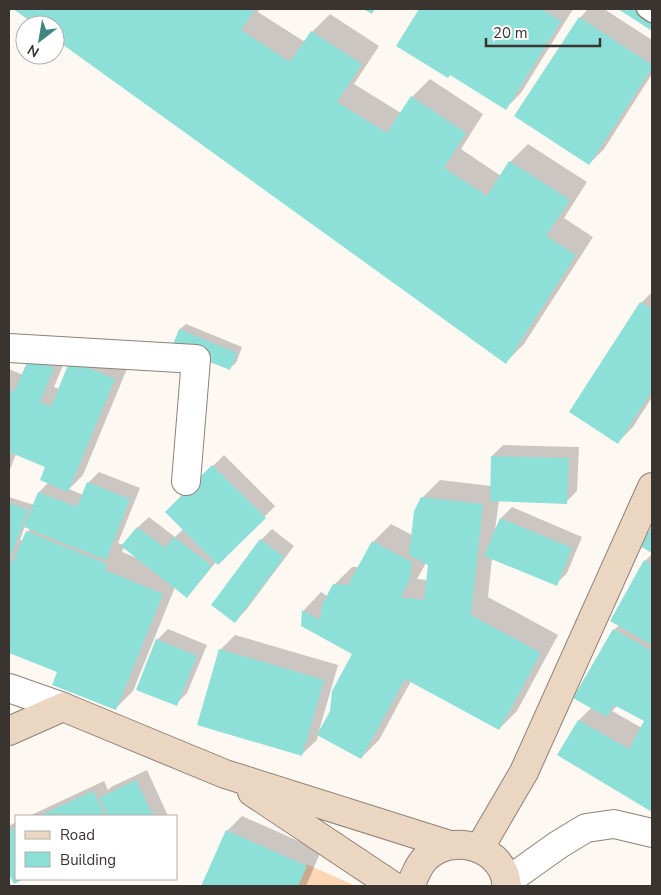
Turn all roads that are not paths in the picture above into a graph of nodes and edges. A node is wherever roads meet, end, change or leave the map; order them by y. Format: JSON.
{"nodes":[{"id":1,"x":645,"y":9,"type":"edge"},
{"id":2,"x":652,"y":14,"type":"edge"},
{"id":3,"x":9,"y":348,"type":"edge"},
{"id":4,"x":186,"y":481,"type":"dead end"},
{"id":5,"x":652,"y":487,"type":"edge"},
{"id":6,"x":9,"y":688,"type":"edge"},
{"id":7,"x":63,"y":707,"type":"junction"},
{"id":8,"x":9,"y":731,"type":"edge"},
{"id":9,"x":226,"y":774,"type":"junction"},
{"id":10,"x":652,"y":833,"type":"edge"},
{"id":11,"x":450,"y":845,"type":"junction"},
{"id":12,"x":479,"y":849,"type":"junction"},
{"id":13,"x":506,"y":884,"type":"edge"},
{"id":14,"x":392,"y":886,"type":"edge"},
{"id":15,"x":412,"y":886,"type":"edge"}],
"edges":[{"from":1,"to":2,"type":"lane"},
{"from":3,"to":4,"type":"street"},
{"from":5,"to":12,"type":"main road"},
{"from":6,"to":7,"type":"street"},
{"from":7,"to":8,"type":"main road"},
{"from":7,"to":9,"type":"main road"},
{"from":9,"to":11,"type":"main road"},
{"from":9,"to":14,"type":"main road"},
{"from":10,"to":13,"type":"street"},
{"from":11,"to":12,"type":"main road"},
{"from":11,"to":15,"type":"main road"},
{"from":12,"to":13,"type":"main road"}]}
